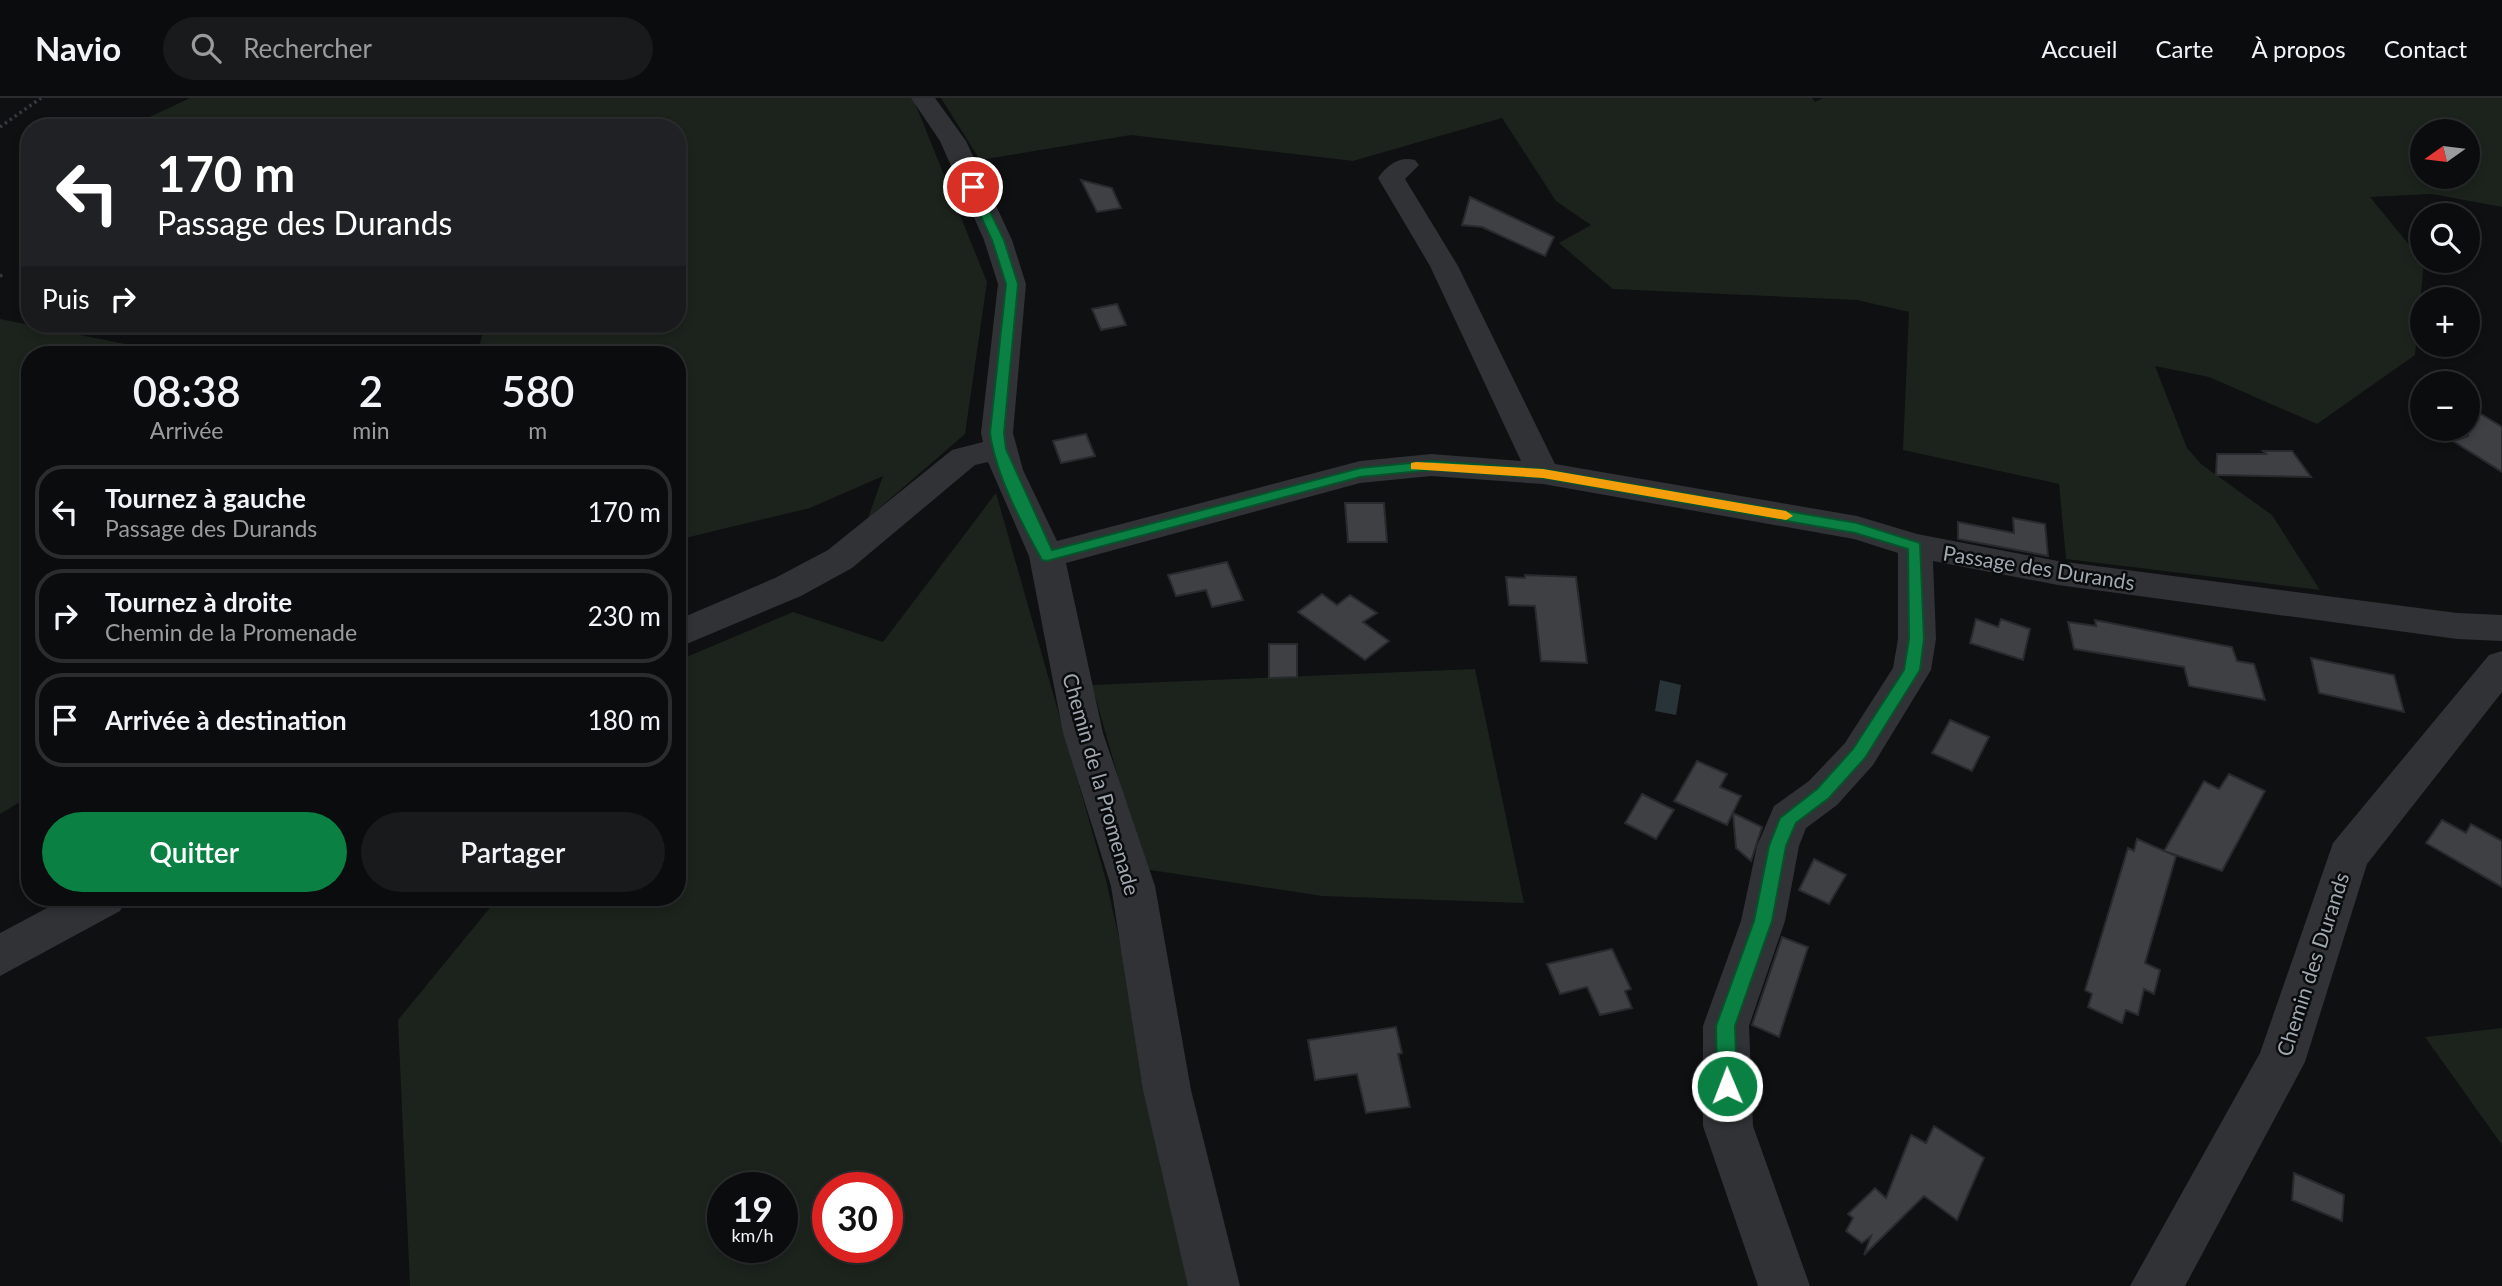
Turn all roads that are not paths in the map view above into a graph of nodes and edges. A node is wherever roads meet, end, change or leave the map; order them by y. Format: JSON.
{"nodes":[{"id":1,"x":923,"y":98,"type":"edge"},
{"id":2,"x":1406,"y":165,"type":"dead end"},
{"id":3,"x":999,"y":449,"type":"junction"},
{"id":4,"x":1543,"y":473,"type":"junction"},
{"id":5,"x":1915,"y":546,"type":"junction"},
{"id":6,"x":1047,"y":556,"type":"junction"},
{"id":7,"x":2502,"y":628,"type":"edge"},
{"id":8,"x":686,"y":631,"type":"edge"},
{"id":9,"x":2502,"y":665,"type":"edge"},
{"id":10,"x":91,"y":906,"type":"edge"},
{"id":11,"x":0,"y":956,"type":"edge"},
{"id":12,"x":1214,"y":1286,"type":"edge"},
{"id":13,"x":1784,"y":1286,"type":"edge"},
{"id":14,"x":2156,"y":1286,"type":"edge"}],
"edges":[{"from":1,"to":3,"type":"street","name":"Chemin de la Promenade"},
{"from":2,"to":4,"type":"street"},
{"from":3,"to":6,"type":"street","name":"Chemin de la Promenade"},
{"from":3,"to":8,"type":"street"},
{"from":4,"to":5,"type":"street","name":"Passage des Durands"},
{"from":4,"to":6,"type":"street","name":"Passage des Durands"},
{"from":5,"to":7,"type":"street","name":"Passage des Durands"},
{"from":5,"to":13,"type":"street"},
{"from":6,"to":12,"type":"street","name":"Chemin de la Promenade"},
{"from":9,"to":14,"type":"street","name":"Chemin des Durands"},
{"from":10,"to":11,"type":"street"}]}
